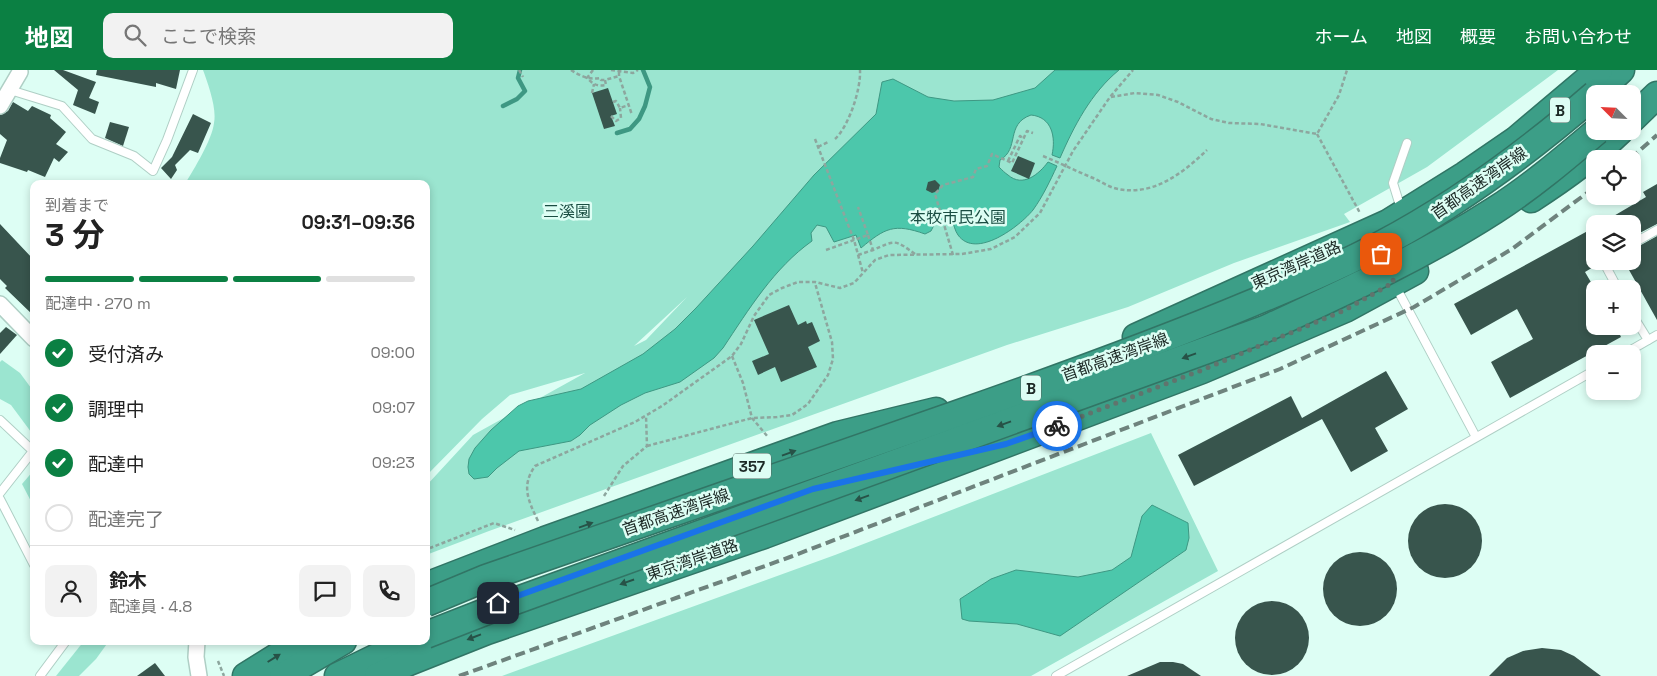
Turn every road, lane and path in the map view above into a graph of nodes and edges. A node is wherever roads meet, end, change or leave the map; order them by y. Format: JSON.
{"nodes":[{"id":1,"x":193,"y":70,"type":"edge"},
{"id":2,"x":519,"y":70,"type":"edge"},
{"id":3,"x":571,"y":70,"type":"edge"},
{"id":4,"x":593,"y":70,"type":"edge"},
{"id":5,"x":611,"y":70,"type":"edge"},
{"id":6,"x":638,"y":70,"type":"edge"},
{"id":7,"x":860,"y":70,"type":"edge"},
{"id":8,"x":1133,"y":70,"type":"edge"},
{"id":9,"x":1347,"y":70,"type":"edge"},
{"id":10,"x":1599,"y":70,"type":"edge"},
{"id":11,"x":1608,"y":70,"type":"edge"},
{"id":12,"x":1622,"y":70,"type":"edge"},
{"id":13,"x":20,"y":72,"type":"dead end"},
{"id":14,"x":619,"y":72,"type":"junction"},
{"id":15,"x":619,"y":76,"type":"junction"},
{"id":16,"x":523,"y":77,"type":"dead end"},
{"id":17,"x":1657,"y":77,"type":"edge"},
{"id":18,"x":587,"y":78,"type":"junction"},
{"id":19,"x":605,"y":80,"type":"junction"},
{"id":20,"x":594,"y":84,"type":"junction"},
{"id":21,"x":10,"y":90,"type":"junction"},
{"id":22,"x":1641,"y":92,"type":"edge"},
{"id":23,"x":592,"y":93,"type":"dead end"},
{"id":24,"x":1110,"y":97,"type":"junction"},
{"id":25,"x":1657,"y":97,"type":"edge"},
{"id":26,"x":613,"y":102,"type":"dead end"},
{"id":27,"x":629,"y":105,"type":"junction"},
{"id":28,"x":0,"y":106,"type":"edge"},
{"id":29,"x":620,"y":108,"type":"junction"},
{"id":30,"x":1641,"y":111,"type":"edge"},
{"id":31,"x":632,"y":115,"type":"dead end"},
{"id":32,"x":611,"y":116,"type":"dead end"},
{"id":33,"x":1033,"y":133,"type":"dead end"},
{"id":34,"x":1317,"y":134,"type":"junction"},
{"id":35,"x":815,"y":139,"type":"dead end"},
{"id":36,"x":835,"y":139,"type":"dead end"},
{"id":37,"x":1587,"y":140,"type":"edge"},
{"id":38,"x":1603,"y":140,"type":"edge"},
{"id":39,"x":1611,"y":140,"type":"edge"},
{"id":40,"x":828,"y":142,"type":"dead end"},
{"id":41,"x":1407,"y":143,"type":"dead end"},
{"id":42,"x":818,"y":146,"type":"junction"},
{"id":43,"x":1207,"y":150,"type":"dead end"},
{"id":44,"x":1043,"y":156,"type":"dead end"},
{"id":45,"x":1065,"y":166,"type":"junction"},
{"id":46,"x":1545,"y":174,"type":"junction"},
{"id":47,"x":858,"y":207,"type":"dead end"},
{"id":48,"x":1402,"y":213,"type":"junction"},
{"id":49,"x":1364,"y":222,"type":"junction"},
{"id":50,"x":1657,"y":230,"type":"edge"},
{"id":51,"x":868,"y":235,"type":"junction"},
{"id":52,"x":1641,"y":239,"type":"edge"},
{"id":53,"x":854,"y":240,"type":"junction"},
{"id":54,"x":826,"y":250,"type":"dead end"},
{"id":55,"x":873,"y":250,"type":"junction"},
{"id":56,"x":915,"y":254,"type":"junction"},
{"id":57,"x":858,"y":255,"type":"junction"},
{"id":58,"x":953,"y":255,"type":"junction"},
{"id":59,"x":1382,"y":257,"type":"dead end"},
{"id":60,"x":863,"y":273,"type":"junction"},
{"id":61,"x":1390,"y":273,"type":"junction"},
{"id":62,"x":815,"y":282,"type":"junction"},
{"id":63,"x":0,"y":304,"type":"edge"},
{"id":64,"x":1206,"y":322,"type":"junction"},
{"id":65,"x":1641,"y":329,"type":"edge"},
{"id":66,"x":30,"y":334,"type":"edge"},
{"id":67,"x":1657,"y":335,"type":"edge"},
{"id":68,"x":1648,"y":340,"type":"junction"},
{"id":69,"x":1639,"y":345,"type":"edge"},
{"id":70,"x":732,"y":356,"type":"junction"},
{"id":71,"x":1586,"y":375,"type":"edge"},
{"id":72,"x":992,"y":397,"type":"junction"},
{"id":73,"x":646,"y":416,"type":"junction"},
{"id":74,"x":752,"y":418,"type":"junction"},
{"id":75,"x":0,"y":420,"type":"edge"},
{"id":76,"x":768,"y":437,"type":"dead end"},
{"id":77,"x":1476,"y":438,"type":"junction"},
{"id":78,"x":1006,"y":444,"type":"junction"},
{"id":79,"x":647,"y":446,"type":"junction"},
{"id":80,"x":30,"y":449,"type":"edge"},
{"id":81,"x":30,"y":454,"type":"edge"},
{"id":82,"x":0,"y":493,"type":"edge"},
{"id":83,"x":604,"y":496,"type":"dead end"},
{"id":84,"x":0,"y":499,"type":"edge"},
{"id":85,"x":538,"y":520,"type":"dead end"},
{"id":86,"x":515,"y":530,"type":"dead end"},
{"id":87,"x":430,"y":548,"type":"edge"},
{"id":88,"x":30,"y":558,"type":"edge"},
{"id":89,"x":430,"y":584,"type":"edge"},
{"id":90,"x":430,"y":600,"type":"edge"},
{"id":91,"x":430,"y":606,"type":"edge"},
{"id":92,"x":430,"y":629,"type":"edge"},
{"id":93,"x":430,"y":633,"type":"edge"},
{"id":94,"x":63,"y":645,"type":"edge"},
{"id":95,"x":197,"y":645,"type":"edge"},
{"id":96,"x":296,"y":645,"type":"edge"},
{"id":97,"x":337,"y":645,"type":"edge"},
{"id":98,"x":353,"y":645,"type":"edge"},
{"id":99,"x":392,"y":645,"type":"edge"},
{"id":100,"x":402,"y":645,"type":"edge"},
{"id":101,"x":218,"y":661,"type":"dead end"},
{"id":102,"x":40,"y":676,"type":"edge"},
{"id":103,"x":199,"y":676,"type":"edge"},
{"id":104,"x":224,"y":676,"type":"edge"},
{"id":105,"x":246,"y":676,"type":"edge"},
{"id":106,"x":283,"y":676,"type":"edge"},
{"id":107,"x":301,"y":676,"type":"edge"},
{"id":108,"x":329,"y":676,"type":"edge"},
{"id":109,"x":338,"y":676,"type":"edge"},
{"id":110,"x":378,"y":676,"type":"edge"},
{"id":111,"x":1056,"y":676,"type":"edge"}],
"edges":[{"from":1,"to":21,"type":"lane"},
{"from":2,"to":16,"type":"path"},
{"from":3,"to":18,"type":"path"},
{"from":4,"to":18,"type":"path"},
{"from":5,"to":14,"type":"path"},
{"from":6,"to":14,"type":"path"},
{"from":7,"to":36,"type":"path"},
{"from":8,"to":24,"type":"path"},
{"from":9,"to":34,"type":"path"},
{"from":10,"to":48,"type":"highway","name":"東京湾岸道路","number":"357"},
{"from":11,"to":64,"type":"highway","number":"B","bridge":true},
{"from":12,"to":64,"type":"highway","name":"首都高速湾岸線","number":"B","bridge":true},
{"from":13,"to":21,"type":"street"},
{"from":14,"to":15,"type":"path"},
{"from":15,"to":19,"type":"path"},
{"from":15,"to":27,"type":"path"},
{"from":17,"to":22,"type":"highway"},
{"from":18,"to":19,"type":"path"},
{"from":18,"to":20,"type":"path"},
{"from":19,"to":20,"type":"path"},
{"from":20,"to":23,"type":"path"},
{"from":21,"to":28,"type":"street"},
{"from":24,"to":34,"type":"path"},
{"from":24,"to":45,"type":"path"},
{"from":25,"to":30,"type":"highway"},
{"from":26,"to":29,"type":"path"},
{"from":27,"to":29,"type":"path"},
{"from":27,"to":31,"type":"path"},
{"from":29,"to":32,"type":"path"},
{"from":33,"to":58,"type":"path"},
{"from":34,"to":49,"type":"path"},
{"from":35,"to":42,"type":"path"},
{"from":37,"to":46,"type":"highway","name":"首都高速湾岸線","number":"B","bridge":true},
{"from":38,"to":46,"type":"highway","bridge":true},
{"from":39,"to":61,"type":"highway","name":"東京湾岸道路"},
{"from":40,"to":42,"type":"path"},
{"from":41,"to":48,"type":"lane"},
{"from":42,"to":53,"type":"path"},
{"from":43,"to":45,"type":"path"},
{"from":44,"to":45,"type":"path"},
{"from":45,"to":58,"type":"path"},
{"from":46,"to":93,"type":"highway","name":"首都高速湾岸線","number":"B","one_way":true,"bridge":true},
{"from":47,"to":51,"type":"path"},
{"from":48,"to":49,"type":"highway","name":"東京湾岸道路","number":"357"},
{"from":49,"to":59,"type":"lane"},
{"from":49,"to":72,"type":"highway","name":"東京湾岸道路","number":"357"},
{"from":50,"to":52,"type":"lane"},
{"from":51,"to":53,"type":"path"},
{"from":51,"to":55,"type":"path"},
{"from":53,"to":54,"type":"path"},
{"from":53,"to":57,"type":"path"},
{"from":55,"to":56,"type":"path"},
{"from":55,"to":57,"type":"path"},
{"from":56,"to":58,"type":"path"},
{"from":56,"to":60,"type":"path"},
{"from":57,"to":60,"type":"path"},
{"from":60,"to":62,"type":"path"},
{"from":61,"to":77,"type":"lane"},
{"from":61,"to":78,"type":"highway","name":"東京湾岸道路"},
{"from":62,"to":70,"type":"path"},
{"from":62,"to":74,"type":"path"},
{"from":63,"to":66,"type":"street"},
{"from":64,"to":90,"type":"highway","name":"首都高速湾岸線","number":"B","bridge":true},
{"from":65,"to":68,"type":"lane"},
{"from":67,"to":68,"type":"lane"},
{"from":68,"to":69,"type":"lane"},
{"from":70,"to":73,"type":"path"},
{"from":70,"to":74,"type":"path"},
{"from":71,"to":77,"type":"lane"},
{"from":89,"to":72,"type":"highway","name":"東京湾岸道路","number":"357","one_way":true},
{"from":72,"to":91,"type":"highway","name":"東京湾岸道路","number":"357","bridge":true},
{"from":73,"to":79,"type":"path"},
{"from":73,"to":85,"type":"path"},
{"from":74,"to":76,"type":"path"},
{"from":74,"to":79,"type":"path"},
{"from":75,"to":80,"type":"lane"},
{"from":77,"to":111,"type":"lane"},
{"from":78,"to":92,"type":"highway","name":"東京湾岸道路","bridge":true},
{"from":78,"to":110,"type":"highway","name":"東京湾岸道路","one_way":true},
{"from":79,"to":83,"type":"path"},
{"from":81,"to":82,"type":"lane"},
{"from":84,"to":88,"type":"lane"},
{"from":86,"to":87,"type":"path"},
{"from":94,"to":102,"type":"lane"},
{"from":95,"to":103,"type":"street"},
{"from":105,"to":96,"type":"highway","one_way":true},
{"from":97,"to":106,"type":"highway"},
{"from":98,"to":107,"type":"highway"},
{"from":99,"to":108,"type":"highway"},
{"from":100,"to":109,"type":"highway"},
{"from":101,"to":104,"type":"path"}]}
